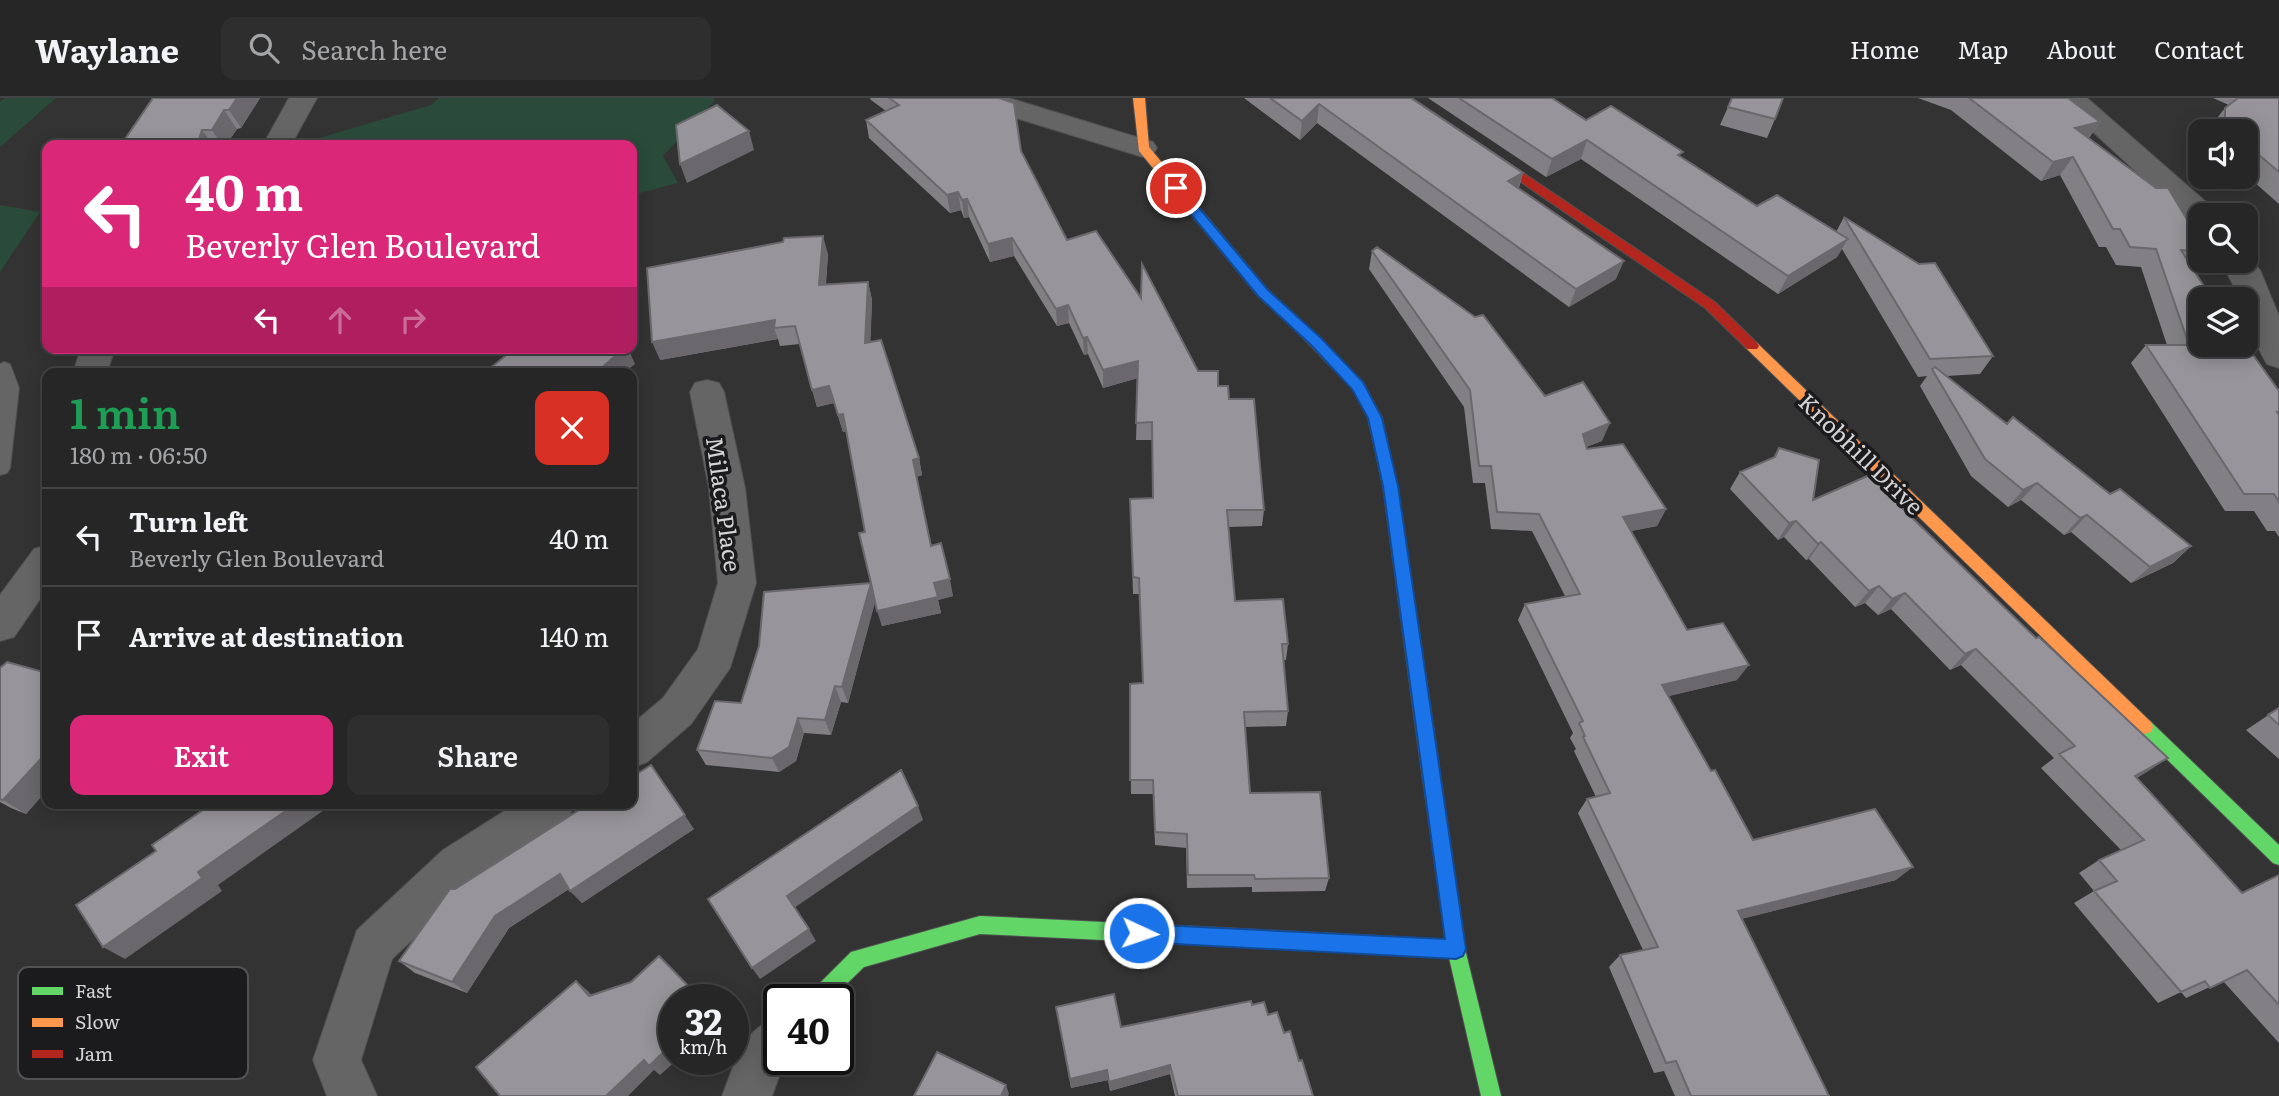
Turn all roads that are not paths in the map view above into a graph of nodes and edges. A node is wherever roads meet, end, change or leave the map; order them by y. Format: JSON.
{"nodes":[{"id":1,"x":303,"y":98,"type":"edge"},
{"id":2,"x":980,"y":98,"type":"edge"},
{"id":3,"x":1139,"y":98,"type":"edge"},
{"id":4,"x":1404,"y":98,"type":"edge"},
{"id":5,"x":2070,"y":98,"type":"edge"},
{"id":6,"x":280,"y":140,"type":"edge"},
{"id":7,"x":1143,"y":148,"type":"junction"},
{"id":8,"x":2188,"y":203,"type":"edge"},
{"id":9,"x":2258,"y":271,"type":"edge"},
{"id":10,"x":2243,"y":273,"type":"edge"},
{"id":11,"x":2279,"y":278,"type":"edge"},
{"id":12,"x":2279,"y":356,"type":"edge"},
{"id":13,"x":4,"y":369,"type":"dead end"},
{"id":14,"x":707,"y":392,"type":"dead end"},
{"id":15,"x":0,"y":468,"type":"edge"},
{"id":16,"x":42,"y":567,"type":"edge"},
{"id":17,"x":0,"y":625,"type":"edge"},
{"id":18,"x":637,"y":745,"type":"edge"},
{"id":19,"x":545,"y":809,"type":"edge"},
{"id":20,"x":2279,"y":857,"type":"edge"},
{"id":21,"x":1456,"y":949,"type":"junction"},
{"id":22,"x":833,"y":984,"type":"edge"},
{"id":23,"x":763,"y":1055,"type":"edge"},
{"id":24,"x":352,"y":1096,"type":"edge"},
{"id":25,"x":747,"y":1096,"type":"edge"},
{"id":26,"x":1491,"y":1096,"type":"edge"}],
"edges":[{"from":1,"to":6,"type":"street"},
{"from":2,"to":7,"type":"street"},
{"from":3,"to":7,"type":"street"},
{"from":4,"to":20,"type":"street","name":"Knobhill Drive"},
{"from":5,"to":8,"type":"street"},
{"from":7,"to":21,"type":"street"},
{"from":9,"to":11,"type":"street"},
{"from":10,"to":12,"type":"street"},
{"from":13,"to":15,"type":"lane"},
{"from":14,"to":18,"type":"street","name":"Milaca Place"},
{"from":16,"to":17,"type":"street"},
{"from":19,"to":24,"type":"street"},
{"from":21,"to":22,"type":"street"},
{"from":21,"to":26,"type":"street"},
{"from":23,"to":25,"type":"street"}]}
